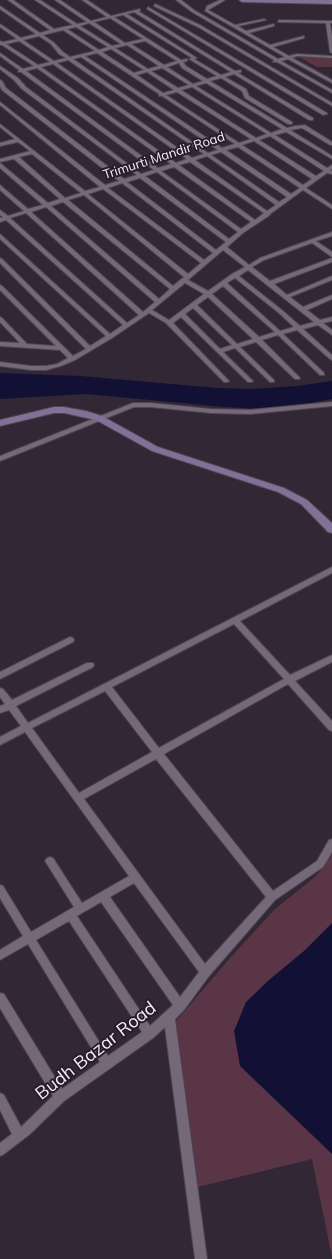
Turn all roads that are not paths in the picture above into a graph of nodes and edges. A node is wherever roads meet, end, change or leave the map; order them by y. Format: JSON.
{"nodes":[{"id":1,"x":10,"y":0,"type":"edge"},
{"id":2,"x":37,"y":0,"type":"edge"},
{"id":3,"x":57,"y":0,"type":"edge"},
{"id":4,"x":84,"y":0,"type":"edge"},
{"id":5,"x":151,"y":0,"type":"edge"},
{"id":6,"x":178,"y":0,"type":"edge"},
{"id":7,"x":223,"y":0,"type":"edge"},
{"id":8,"x":242,"y":0,"type":"edge"},
{"id":9,"x":324,"y":1,"type":"edge"},
{"id":10,"x":332,"y":2,"type":"edge"},
{"id":11,"x":155,"y":5,"type":"junction"},
{"id":12,"x":0,"y":7,"type":"edge"},
{"id":13,"x":148,"y":8,"type":"junction"},
{"id":14,"x":135,"y":11,"type":"junction"},
{"id":15,"x":124,"y":14,"type":"junction"},
{"id":16,"x":111,"y":17,"type":"junction"},
{"id":17,"x":264,"y":20,"type":"dead end"},
{"id":18,"x":279,"y":21,"type":"dead end"},
{"id":19,"x":90,"y":22,"type":"junction"},
{"id":20,"x":330,"y":22,"type":"edge"},
{"id":21,"x":0,"y":25,"type":"edge"},
{"id":22,"x":75,"y":25,"type":"junction"},
{"id":23,"x":273,"y":25,"type":"dead end"},
{"id":24,"x":234,"y":26,"type":"junction"},
{"id":25,"x":63,"y":28,"type":"junction"},
{"id":26,"x":184,"y":30,"type":"junction"},
{"id":27,"x":54,"y":31,"type":"junction"},
{"id":28,"x":171,"y":33,"type":"junction"},
{"id":29,"x":245,"y":33,"type":"junction"},
{"id":30,"x":40,"y":34,"type":"junction"},
{"id":31,"x":160,"y":36,"type":"junction"},
{"id":32,"x":303,"y":37,"type":"dead end"},
{"id":33,"x":20,"y":39,"type":"junction"},
{"id":34,"x":147,"y":39,"type":"junction"},
{"id":35,"x":1,"y":43,"type":"edge"},
{"id":36,"x":126,"y":45,"type":"junction"},
{"id":37,"x":270,"y":46,"type":"junction"},
{"id":38,"x":112,"y":48,"type":"junction"},
{"id":39,"x":98,"y":52,"type":"junction"},
{"id":40,"x":332,"y":52,"type":"edge"},
{"id":41,"x":0,"y":54,"type":"edge"},
{"id":42,"x":207,"y":55,"type":"junction"},
{"id":43,"x":82,"y":56,"type":"junction"},
{"id":44,"x":288,"y":57,"type":"junction"},
{"id":45,"x":332,"y":57,"type":"edge"},
{"id":46,"x":193,"y":58,"type":"junction"},
{"id":47,"x":70,"y":59,"type":"junction"},
{"id":48,"x":278,"y":60,"type":"junction"},
{"id":49,"x":181,"y":62,"type":"junction"},
{"id":50,"x":53,"y":63,"type":"junction"},
{"id":51,"x":264,"y":64,"type":"junction"},
{"id":52,"x":0,"y":67,"type":"edge"},
{"id":53,"x":38,"y":67,"type":"junction"},
{"id":54,"x":163,"y":67,"type":"junction"},
{"id":55,"x":250,"y":68,"type":"junction"},
{"id":56,"x":23,"y":71,"type":"junction"},
{"id":57,"x":147,"y":71,"type":"junction"},
{"id":58,"x":236,"y":72,"type":"junction"},
{"id":59,"x":10,"y":74,"type":"junction"},
{"id":60,"x":132,"y":75,"type":"junction"},
{"id":61,"x":221,"y":77,"type":"junction"},
{"id":62,"x":0,"y":81,"type":"edge"},
{"id":63,"x":206,"y":81,"type":"junction"},
{"id":64,"x":332,"y":82,"type":"edge"},
{"id":65,"x":192,"y":85,"type":"junction"},
{"id":66,"x":2,"y":90,"type":"edge"},
{"id":67,"x":176,"y":90,"type":"junction"},
{"id":68,"x":331,"y":91,"type":"edge"},
{"id":69,"x":161,"y":95,"type":"junction"},
{"id":70,"x":316,"y":95,"type":"junction"},
{"id":71,"x":302,"y":100,"type":"junction"},
{"id":72,"x":0,"y":103,"type":"edge"},
{"id":73,"x":287,"y":104,"type":"junction"},
{"id":74,"x":332,"y":105,"type":"edge"},
{"id":75,"x":325,"y":114,"type":"dead end"},
{"id":76,"x":311,"y":119,"type":"dead end"},
{"id":77,"x":290,"y":123,"type":"dead end"},
{"id":78,"x":1,"y":128,"type":"edge"},
{"id":79,"x":284,"y":130,"type":"junction"},
{"id":80,"x":270,"y":135,"type":"junction"},
{"id":81,"x":18,"y":140,"type":"junction"},
{"id":82,"x":254,"y":140,"type":"junction"},
{"id":83,"x":332,"y":144,"type":"edge"},
{"id":84,"x":0,"y":145,"type":"edge"},
{"id":85,"x":237,"y":145,"type":"junction"},
{"id":86,"x":221,"y":150,"type":"junction"},
{"id":87,"x":33,"y":152,"type":"junction"},
{"id":88,"x":207,"y":154,"type":"junction"},
{"id":89,"x":15,"y":157,"type":"junction"},
{"id":90,"x":332,"y":158,"type":"edge"},
{"id":91,"x":191,"y":159,"type":"junction"},
{"id":92,"x":0,"y":161,"type":"edge"},
{"id":93,"x":175,"y":164,"type":"junction"},
{"id":94,"x":0,"y":165,"type":"edge"},
{"id":95,"x":158,"y":170,"type":"junction"},
{"id":96,"x":330,"y":170,"type":"edge"},
{"id":97,"x":140,"y":176,"type":"junction"},
{"id":98,"x":315,"y":178,"type":"junction"},
{"id":99,"x":122,"y":181,"type":"junction"},
{"id":100,"x":0,"y":187,"type":"edge"},
{"id":101,"x":104,"y":187,"type":"junction"},
{"id":102,"x":302,"y":187,"type":"junction"},
{"id":103,"x":84,"y":193,"type":"junction"},
{"id":104,"x":290,"y":196,"type":"junction"},
{"id":105,"x":332,"y":197,"type":"edge"},
{"id":106,"x":64,"y":200,"type":"junction"},
{"id":107,"x":323,"y":201,"type":"junction"},
{"id":108,"x":280,"y":205,"type":"junction"},
{"id":109,"x":46,"y":206,"type":"junction"},
{"id":110,"x":332,"y":207,"type":"edge"},
{"id":111,"x":27,"y":211,"type":"junction"},
{"id":112,"x":0,"y":212,"type":"edge"},
{"id":113,"x":268,"y":214,"type":"junction"},
{"id":114,"x":7,"y":218,"type":"junction"},
{"id":115,"x":0,"y":220,"type":"edge"},
{"id":116,"x":255,"y":222,"type":"junction"},
{"id":117,"x":241,"y":232,"type":"junction"},
{"id":118,"x":332,"y":234,"type":"edge"},
{"id":119,"x":0,"y":236,"type":"edge"},
{"id":120,"x":312,"y":241,"type":"junction"},
{"id":121,"x":229,"y":242,"type":"junction"},
{"id":122,"x":223,"y":247,"type":"junction"},
{"id":123,"x":216,"y":253,"type":"junction"},
{"id":124,"x":332,"y":255,"type":"edge"},
{"id":125,"x":0,"y":260,"type":"edge"},
{"id":126,"x":332,"y":260,"type":"edge"},
{"id":127,"x":204,"y":263,"type":"junction"},
{"id":128,"x":249,"y":268,"type":"junction"},
{"id":129,"x":234,"y":275,"type":"junction"},
{"id":130,"x":332,"y":278,"type":"edge"},
{"id":131,"x":186,"y":279,"type":"junction"},
{"id":132,"x":223,"y":282,"type":"junction"},
{"id":133,"x":269,"y":284,"type":"junction"},
{"id":134,"x":0,"y":287,"type":"edge"},
{"id":135,"x":173,"y":289,"type":"junction"},
{"id":136,"x":208,"y":294,"type":"junction"},
{"id":137,"x":286,"y":297,"type":"junction"},
{"id":138,"x":332,"y":297,"type":"edge"},
{"id":139,"x":158,"y":301,"type":"junction"},
{"id":140,"x":194,"y":305,"type":"junction"},
{"id":141,"x":302,"y":310,"type":"junction"},
{"id":142,"x":146,"y":313,"type":"junction"},
{"id":143,"x":181,"y":314,"type":"junction"},
{"id":144,"x":0,"y":319,"type":"edge"},
{"id":145,"x":332,"y":319,"type":"edge"},
{"id":146,"x":319,"y":322,"type":"junction"},
{"id":147,"x":169,"y":323,"type":"junction"},
{"id":148,"x":127,"y":326,"type":"junction"},
{"id":149,"x":299,"y":327,"type":"junction"},
{"id":150,"x":279,"y":333,"type":"junction"},
{"id":151,"x":332,"y":333,"type":"edge"},
{"id":152,"x":110,"y":337,"type":"junction"},
{"id":153,"x":257,"y":339,"type":"junction"},
{"id":154,"x":0,"y":344,"type":"edge"},
{"id":155,"x":26,"y":346,"type":"junction"},
{"id":156,"x":235,"y":346,"type":"junction"},
{"id":157,"x":62,"y":348,"type":"junction"},
{"id":158,"x":90,"y":349,"type":"junction"},
{"id":159,"x":219,"y":351,"type":"junction"},
{"id":160,"x":332,"y":358,"type":"edge"},
{"id":161,"x":73,"y":359,"type":"junction"},
{"id":162,"x":0,"y":364,"type":"edge"},
{"id":163,"x":322,"y":374,"type":"dead end"},
{"id":164,"x":297,"y":378,"type":"dead end"},
{"id":165,"x":226,"y":381,"type":"dead end"},
{"id":166,"x":272,"y":381,"type":"dead end"},
{"id":167,"x":250,"y":382,"type":"dead end"},
{"id":168,"x":331,"y":406,"type":"edge"},
{"id":169,"x":75,"y":412,"type":"junction"},
{"id":170,"x":99,"y":418,"type":"junction"},
{"id":171,"x":0,"y":423,"type":"edge"},
{"id":172,"x":0,"y":428,"type":"edge"},
{"id":173,"x":0,"y":459,"type":"edge"},
{"id":174,"x":332,"y":529,"type":"edge"},
{"id":175,"x":332,"y":570,"type":"edge"},
{"id":176,"x":235,"y":620,"type":"junction"},
{"id":177,"x":70,"y":640,"type":"dead end"},
{"id":178,"x":332,"y":658,"type":"edge"},
{"id":179,"x":90,"y":665,"type":"dead end"},
{"id":180,"x":0,"y":676,"type":"edge"},
{"id":181,"x":289,"y":680,"type":"junction"},
{"id":182,"x":106,"y":686,"type":"junction"},
{"id":183,"x":0,"y":691,"type":"edge"},
{"id":184,"x":10,"y":705,"type":"junction"},
{"id":185,"x":0,"y":710,"type":"edge"},
{"id":186,"x":332,"y":727,"type":"edge"},
{"id":187,"x":27,"y":728,"type":"junction"},
{"id":188,"x":0,"y":741,"type":"edge"},
{"id":189,"x":158,"y":754,"type":"junction"},
{"id":190,"x":78,"y":798,"type":"junction"},
{"id":191,"x":332,"y":843,"type":"edge"},
{"id":192,"x":50,"y":861,"type":"dead end"},
{"id":193,"x":136,"y":877,"type":"junction"},
{"id":194,"x":0,"y":889,"type":"edge"},
{"id":195,"x":103,"y":896,"type":"junction"},
{"id":196,"x":272,"y":897,"type":"junction"},
{"id":197,"x":81,"y":909,"type":"junction"},
{"id":198,"x":71,"y":915,"type":"junction"},
{"id":199,"x":30,"y":938,"type":"junction"},
{"id":200,"x":0,"y":955,"type":"edge"},
{"id":201,"x":205,"y":972,"type":"junction"},
{"id":202,"x":0,"y":998,"type":"edge"},
{"id":203,"x":180,"y":1006,"type":"junction"},
{"id":204,"x":169,"y":1017,"type":"junction"},
{"id":205,"x":149,"y":1034,"type":"junction"},
{"id":206,"x":106,"y":1063,"type":"junction"},
{"id":207,"x":60,"y":1097,"type":"junction"},
{"id":208,"x":0,"y":1099,"type":"edge"},
{"id":209,"x":20,"y":1135,"type":"junction"},
{"id":210,"x":0,"y":1150,"type":"edge"},
{"id":211,"x":201,"y":1259,"type":"edge"}],
"edges":[{"from":1,"to":27,"type":"street"},
{"from":2,"to":22,"type":"street"},
{"from":3,"to":19,"type":"street"},
{"from":4,"to":16,"type":"street"},
{"from":5,"to":11,"type":"street"},
{"from":6,"to":48,"type":"street"},
{"from":7,"to":24,"type":"street"},
{"from":8,"to":9,"type":"street"},
{"from":9,"to":10,"type":"street"},
{"from":11,"to":13,"type":"street"},
{"from":11,"to":51,"type":"street"},
{"from":12,"to":30,"type":"street"},
{"from":13,"to":14,"type":"street"},
{"from":13,"to":26,"type":"street"},
{"from":14,"to":15,"type":"street"},
{"from":14,"to":28,"type":"street"},
{"from":15,"to":16,"type":"street"},
{"from":15,"to":31,"type":"street"},
{"from":16,"to":19,"type":"street"},
{"from":16,"to":34,"type":"street"},
{"from":17,"to":24,"type":"street"},
{"from":18,"to":20,"type":"street"},
{"from":19,"to":22,"type":"street"},
{"from":19,"to":36,"type":"street"},
{"from":20,"to":40,"type":"street"},
{"from":21,"to":33,"type":"street"},
{"from":22,"to":25,"type":"street"},
{"from":22,"to":38,"type":"street"},
{"from":23,"to":29,"type":"street"},
{"from":24,"to":29,"type":"street"},
{"from":25,"to":27,"type":"street"},
{"from":25,"to":39,"type":"street"},
{"from":26,"to":28,"type":"street"},
{"from":26,"to":55,"type":"street"},
{"from":27,"to":30,"type":"street"},
{"from":28,"to":31,"type":"street"},
{"from":28,"to":42,"type":"street"},
{"from":29,"to":37,"type":"street"},
{"from":30,"to":33,"type":"street"},
{"from":30,"to":47,"type":"street"},
{"from":31,"to":46,"type":"street"},
{"from":32,"to":37,"type":"street"},
{"from":33,"to":35,"type":"street"},
{"from":33,"to":50,"type":"street"},
{"from":34,"to":36,"type":"street"},
{"from":34,"to":49,"type":"street"},
{"from":35,"to":53,"type":"street"},
{"from":36,"to":38,"type":"street"},
{"from":36,"to":54,"type":"street"},
{"from":37,"to":44,"type":"street"},
{"from":38,"to":39,"type":"street"},
{"from":38,"to":57,"type":"street"},
{"from":39,"to":43,"type":"street"},
{"from":39,"to":60,"type":"street"},
{"from":41,"to":56,"type":"street"},
{"from":42,"to":46,"type":"street"},
{"from":42,"to":58,"type":"street"},
{"from":43,"to":47,"type":"street"},
{"from":43,"to":86,"type":"street"},
{"from":44,"to":45,"type":"street"},
{"from":44,"to":48,"type":"street"},
{"from":44,"to":64,"type":"street"},
{"from":46,"to":49,"type":"street"},
{"from":46,"to":61,"type":"street"},
{"from":47,"to":50,"type":"street"},
{"from":47,"to":88,"type":"street"},
{"from":48,"to":51,"type":"street"},
{"from":48,"to":68,"type":"street"},
{"from":49,"to":54,"type":"street"},
{"from":49,"to":63,"type":"street"},
{"from":50,"to":53,"type":"street"},
{"from":50,"to":91,"type":"street"},
{"from":51,"to":55,"type":"street"},
{"from":51,"to":70,"type":"street"},
{"from":52,"to":59,"type":"street"},
{"from":53,"to":56,"type":"street"},
{"from":53,"to":93,"type":"street"},
{"from":54,"to":57,"type":"street"},
{"from":54,"to":65,"type":"street"},
{"from":55,"to":58,"type":"street"},
{"from":55,"to":71,"type":"street"},
{"from":56,"to":59,"type":"street"},
{"from":56,"to":95,"type":"street"},
{"from":57,"to":60,"type":"street"},
{"from":57,"to":67,"type":"street"},
{"from":58,"to":61,"type":"street"},
{"from":58,"to":73,"type":"street"},
{"from":59,"to":97,"type":"street"},
{"from":60,"to":69,"type":"street"},
{"from":61,"to":63,"type":"street"},
{"from":61,"to":77,"type":"street"},
{"from":62,"to":66,"type":"street"},
{"from":63,"to":65,"type":"street"},
{"from":63,"to":79,"type":"street"},
{"from":65,"to":67,"type":"street"},
{"from":65,"to":80,"type":"street"},
{"from":66,"to":99,"type":"street"},
{"from":67,"to":69,"type":"street"},
{"from":67,"to":82,"type":"street"},
{"from":68,"to":70,"type":"street"},
{"from":69,"to":85,"type":"street"},
{"from":70,"to":71,"type":"street"},
{"from":70,"to":74,"type":"street"},
{"from":71,"to":73,"type":"street"},
{"from":71,"to":75,"type":"street"},
{"from":72,"to":101,"type":"street"},
{"from":73,"to":76,"type":"street"},
{"from":78,"to":81,"type":"street"},
{"from":79,"to":80,"type":"street","name":"Trimurti Mandir Road"},
{"from":79,"to":83,"type":"street","name":"Trimurti Mandir Road"},
{"from":79,"to":90,"type":"street"},
{"from":80,"to":82,"type":"street","name":"Trimurti Mandir Road"},
{"from":80,"to":96,"type":"street"},
{"from":81,"to":84,"type":"street"},
{"from":81,"to":87,"type":"street"},
{"from":82,"to":85,"type":"street","name":"Trimurti Mandir Road"},
{"from":82,"to":98,"type":"street"},
{"from":85,"to":86,"type":"street","name":"Trimurti Mandir Road"},
{"from":85,"to":102,"type":"street"},
{"from":86,"to":88,"type":"street","name":"Trimurti Mandir Road"},
{"from":86,"to":104,"type":"street"},
{"from":87,"to":89,"type":"street"},
{"from":87,"to":103,"type":"street"},
{"from":88,"to":91,"type":"street","name":"Trimurti Mandir Road"},
{"from":88,"to":108,"type":"street"},
{"from":89,"to":92,"type":"street"},
{"from":89,"to":106,"type":"street"},
{"from":91,"to":93,"type":"street","name":"Trimurti Mandir Road"},
{"from":91,"to":113,"type":"street"},
{"from":93,"to":95,"type":"street","name":"Trimurti Mandir Road"},
{"from":93,"to":116,"type":"street"},
{"from":94,"to":109,"type":"street"},
{"from":95,"to":97,"type":"street","name":"Trimurti Mandir Road"},
{"from":95,"to":117,"type":"street"},
{"from":96,"to":98,"type":"street"},
{"from":97,"to":99,"type":"street","name":"Trimurti Mandir Road"},
{"from":97,"to":121,"type":"street"},
{"from":98,"to":102,"type":"street"},
{"from":99,"to":101,"type":"street","name":"Trimurti Mandir Road"},
{"from":99,"to":123,"type":"street"},
{"from":100,"to":111,"type":"street"},
{"from":101,"to":103,"type":"street","name":"Trimurti Mandir Road"},
{"from":101,"to":127,"type":"street"},
{"from":102,"to":104,"type":"street"},
{"from":102,"to":107,"type":"street"},
{"from":103,"to":106,"type":"street","name":"Trimurti Mandir Road"},
{"from":103,"to":131,"type":"street"},
{"from":104,"to":108,"type":"street"},
{"from":105,"to":107,"type":"street"},
{"from":106,"to":109,"type":"street","name":"Trimurti Mandir Road"},
{"from":106,"to":135,"type":"street"},
{"from":107,"to":110,"type":"street"},
{"from":108,"to":113,"type":"street"},
{"from":109,"to":111,"type":"street","name":"Trimurti Mandir Road"},
{"from":109,"to":139,"type":"street"},
{"from":111,"to":114,"type":"street","name":"Trimurti Mandir Road"},
{"from":111,"to":142,"type":"street"},
{"from":112,"to":114,"type":"street"},
{"from":113,"to":116,"type":"street"},
{"from":114,"to":115,"type":"street","name":"Trimurti Mandir Road"},
{"from":114,"to":148,"type":"street"},
{"from":116,"to":117,"type":"street"},
{"from":117,"to":121,"type":"street"},
{"from":118,"to":120,"type":"street"},
{"from":119,"to":152,"type":"street"},
{"from":120,"to":124,"type":"street"},
{"from":120,"to":128,"type":"street"},
{"from":121,"to":122,"type":"street"},
{"from":122,"to":123,"type":"street"},
{"from":122,"to":128,"type":"street"},
{"from":123,"to":127,"type":"street"},
{"from":125,"to":158,"type":"street"},
{"from":126,"to":133,"type":"street"},
{"from":127,"to":131,"type":"street"},
{"from":128,"to":129,"type":"street"},
{"from":128,"to":133,"type":"street"},
{"from":129,"to":132,"type":"street"},
{"from":129,"to":149,"type":"street"},
{"from":130,"to":137,"type":"street"},
{"from":131,"to":135,"type":"street"},
{"from":131,"to":136,"type":"street"},
{"from":132,"to":136,"type":"street"},
{"from":132,"to":150,"type":"street"},
{"from":133,"to":137,"type":"street"},
{"from":134,"to":157,"type":"street"},
{"from":135,"to":139,"type":"street"},
{"from":136,"to":140,"type":"street"},
{"from":136,"to":153,"type":"street"},
{"from":137,"to":141,"type":"street"},
{"from":138,"to":141,"type":"street"},
{"from":139,"to":142,"type":"street"},
{"from":140,"to":143,"type":"street"},
{"from":140,"to":156,"type":"street"},
{"from":141,"to":146,"type":"street"},
{"from":142,"to":147,"type":"street"},
{"from":142,"to":148,"type":"street"},
{"from":143,"to":147,"type":"street"},
{"from":143,"to":159,"type":"street"},
{"from":144,"to":155,"type":"street"},
{"from":145,"to":146,"type":"street"},
{"from":146,"to":149,"type":"street"},
{"from":146,"to":151,"type":"street"},
{"from":147,"to":165,"type":"street"},
{"from":148,"to":152,"type":"street"},
{"from":149,"to":150,"type":"street"},
{"from":149,"to":160,"type":"street"},
{"from":150,"to":153,"type":"street"},
{"from":150,"to":163,"type":"street"},
{"from":152,"to":158,"type":"street"},
{"from":153,"to":156,"type":"street"},
{"from":153,"to":164,"type":"street"},
{"from":154,"to":155,"type":"street"},
{"from":155,"to":157,"type":"street"},
{"from":156,"to":159,"type":"street"},
{"from":156,"to":166,"type":"street"},
{"from":157,"to":161,"type":"street"},
{"from":158,"to":161,"type":"street"},
{"from":159,"to":167,"type":"street"},
{"from":161,"to":162,"type":"street"},
{"from":168,"to":170,"type":"street"},
{"from":169,"to":170,"type":"street"},
{"from":169,"to":171,"type":"street"},
{"from":169,"to":172,"type":"street"},
{"from":170,"to":173,"type":"street"},
{"from":170,"to":174,"type":"street"},
{"from":175,"to":176,"type":"street"},
{"from":176,"to":181,"type":"street"},
{"from":176,"to":182,"type":"street"},
{"from":177,"to":180,"type":"street"},
{"from":178,"to":181,"type":"street"},
{"from":179,"to":184,"type":"street"},
{"from":181,"to":186,"type":"street"},
{"from":181,"to":189,"type":"street"},
{"from":182,"to":187,"type":"street"},
{"from":182,"to":189,"type":"street"},
{"from":183,"to":184,"type":"street"},
{"from":184,"to":185,"type":"street"},
{"from":184,"to":187,"type":"street"},
{"from":187,"to":188,"type":"street"},
{"from":187,"to":190,"type":"street"},
{"from":189,"to":190,"type":"street"},
{"from":189,"to":196,"type":"street"},
{"from":190,"to":193,"type":"street"},
{"from":191,"to":196,"type":"street","name":"Budh Bazar Road"},
{"from":192,"to":197,"type":"street"},
{"from":193,"to":195,"type":"street"},
{"from":193,"to":201,"type":"street"},
{"from":194,"to":199,"type":"street"},
{"from":195,"to":197,"type":"street"},
{"from":195,"to":203,"type":"street"},
{"from":196,"to":201,"type":"street","name":"Budh Bazar Road"},
{"from":197,"to":198,"type":"street"},
{"from":198,"to":199,"type":"street"},
{"from":198,"to":205,"type":"street"},
{"from":199,"to":200,"type":"street"},
{"from":199,"to":206,"type":"street"},
{"from":201,"to":203,"type":"street","name":"Budh Bazar Road"},
{"from":202,"to":207,"type":"street"},
{"from":203,"to":204,"type":"street","name":"Budh Bazar Road"},
{"from":204,"to":205,"type":"street","name":"Budh Bazar Road"},
{"from":204,"to":211,"type":"street"},
{"from":205,"to":206,"type":"street","name":"Budh Bazar Road"},
{"from":206,"to":207,"type":"street","name":"Budh Bazar Road"},
{"from":207,"to":209,"type":"street","name":"Budh Bazar Road"},
{"from":208,"to":209,"type":"street"},
{"from":209,"to":210,"type":"street","name":"Budh Bazar Road"}]}
